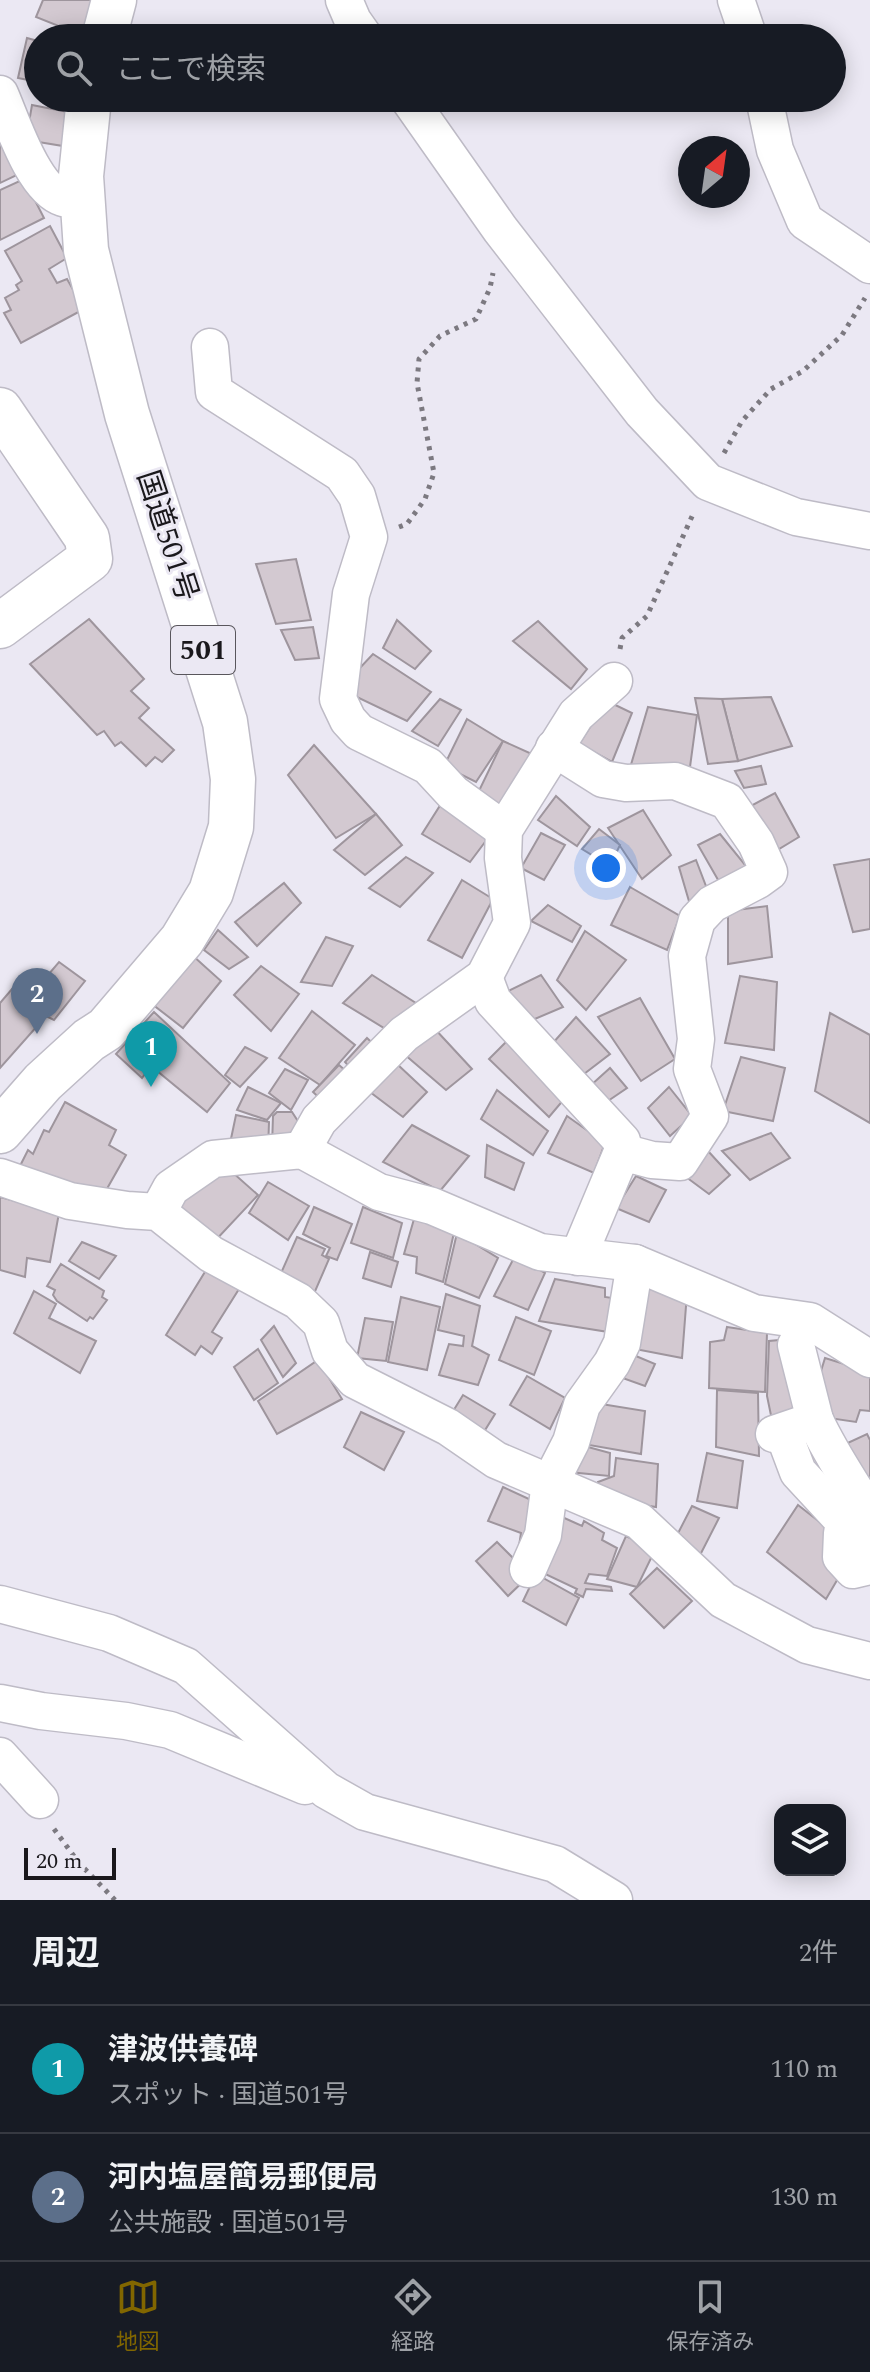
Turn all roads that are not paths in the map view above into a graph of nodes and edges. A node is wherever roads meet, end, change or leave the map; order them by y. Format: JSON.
{"nodes":[{"id":1,"x":114,"y":0,"type":"edge"},
{"id":2,"x":344,"y":0,"type":"edge"},
{"id":3,"x":738,"y":0,"type":"edge"},
{"id":4,"x":108,"y":24,"type":"edge"},
{"id":5,"x":355,"y":24,"type":"edge"},
{"id":6,"x":745,"y":24,"type":"edge"},
{"id":7,"x":0,"y":94,"type":"edge"},
{"id":8,"x":88,"y":112,"type":"edge"},
{"id":9,"x":418,"y":112,"type":"edge"},
{"id":10,"x":767,"y":112,"type":"edge"},
{"id":11,"x":82,"y":199,"type":"junction"},
{"id":12,"x":870,"y":265,"type":"edge"},
{"id":13,"x":210,"y":347,"type":"dead end"},
{"id":14,"x":0,"y":410,"type":"edge"},
{"id":15,"x":870,"y":531,"type":"edge"},
{"id":16,"x":0,"y":626,"type":"edge"},
{"id":17,"x":614,"y":681,"type":"dead end"},
{"id":18,"x":554,"y":748,"type":"junction"},
{"id":19,"x":504,"y":830,"type":"junction"},
{"id":20,"x":484,"y":977,"type":"junction"},
{"id":21,"x":0,"y":1131,"type":"edge"},
{"id":22,"x":302,"y":1150,"type":"junction"},
{"id":23,"x":622,"y":1152,"type":"junction"},
{"id":24,"x":0,"y":1177,"type":"edge"},
{"id":25,"x":158,"y":1212,"type":"junction"},
{"id":26,"x":578,"y":1257,"type":"junction"},
{"id":27,"x":635,"y":1263,"type":"junction"},
{"id":28,"x":796,"y":1345,"type":"dead end"},
{"id":29,"x":870,"y":1359,"type":"edge"},
{"id":30,"x":550,"y":1483,"type":"junction"},
{"id":31,"x":862,"y":1528,"type":"edge"},
{"id":32,"x":870,"y":1566,"type":"edge"},
{"id":33,"x":528,"y":1569,"type":"dead end"},
{"id":34,"x":0,"y":1604,"type":"edge"},
{"id":35,"x":870,"y":1661,"type":"edge"},
{"id":36,"x":0,"y":1703,"type":"edge"},
{"id":37,"x":0,"y":1756,"type":"edge"},
{"id":38,"x":40,"y":1800,"type":"road end"},
{"id":39,"x":365,"y":1812,"type":"junction"},
{"id":40,"x":614,"y":1900,"type":"edge"}],
"edges":[{"from":1,"to":4,"type":"main road"},
{"from":2,"to":5,"type":"street"},
{"from":3,"to":6,"type":"street"},
{"from":7,"to":11,"type":"street"},
{"from":8,"to":11,"type":"main road","name":"国道501号","number":"501"},
{"from":9,"to":15,"type":"street"},
{"from":10,"to":12,"type":"street"},
{"from":11,"to":21,"type":"main road","name":"国道501号","number":"501"},
{"from":13,"to":19,"type":"street"},
{"from":14,"to":16,"type":"main road"},
{"from":17,"to":18,"type":"street"},
{"from":18,"to":19,"type":"street"},
{"from":18,"to":23,"type":"street"},
{"from":19,"to":20,"type":"street"},
{"from":20,"to":22,"type":"street"},
{"from":20,"to":23,"type":"street"},
{"from":22,"to":25,"type":"street"},
{"from":22,"to":26,"type":"street"},
{"from":23,"to":26,"type":"street"},
{"from":24,"to":25,"type":"street"},
{"from":25,"to":30,"type":"street"},
{"from":26,"to":27,"type":"street"},
{"from":27,"to":29,"type":"street"},
{"from":27,"to":30,"type":"street"},
{"from":28,"to":31,"type":"street"},
{"from":30,"to":33,"type":"street"},
{"from":30,"to":35,"type":"street"},
{"from":31,"to":32,"type":"street"},
{"from":34,"to":39,"type":"street"},
{"from":36,"to":39,"type":"street"},
{"from":37,"to":38,"type":"street"},
{"from":39,"to":40,"type":"street"}]}
